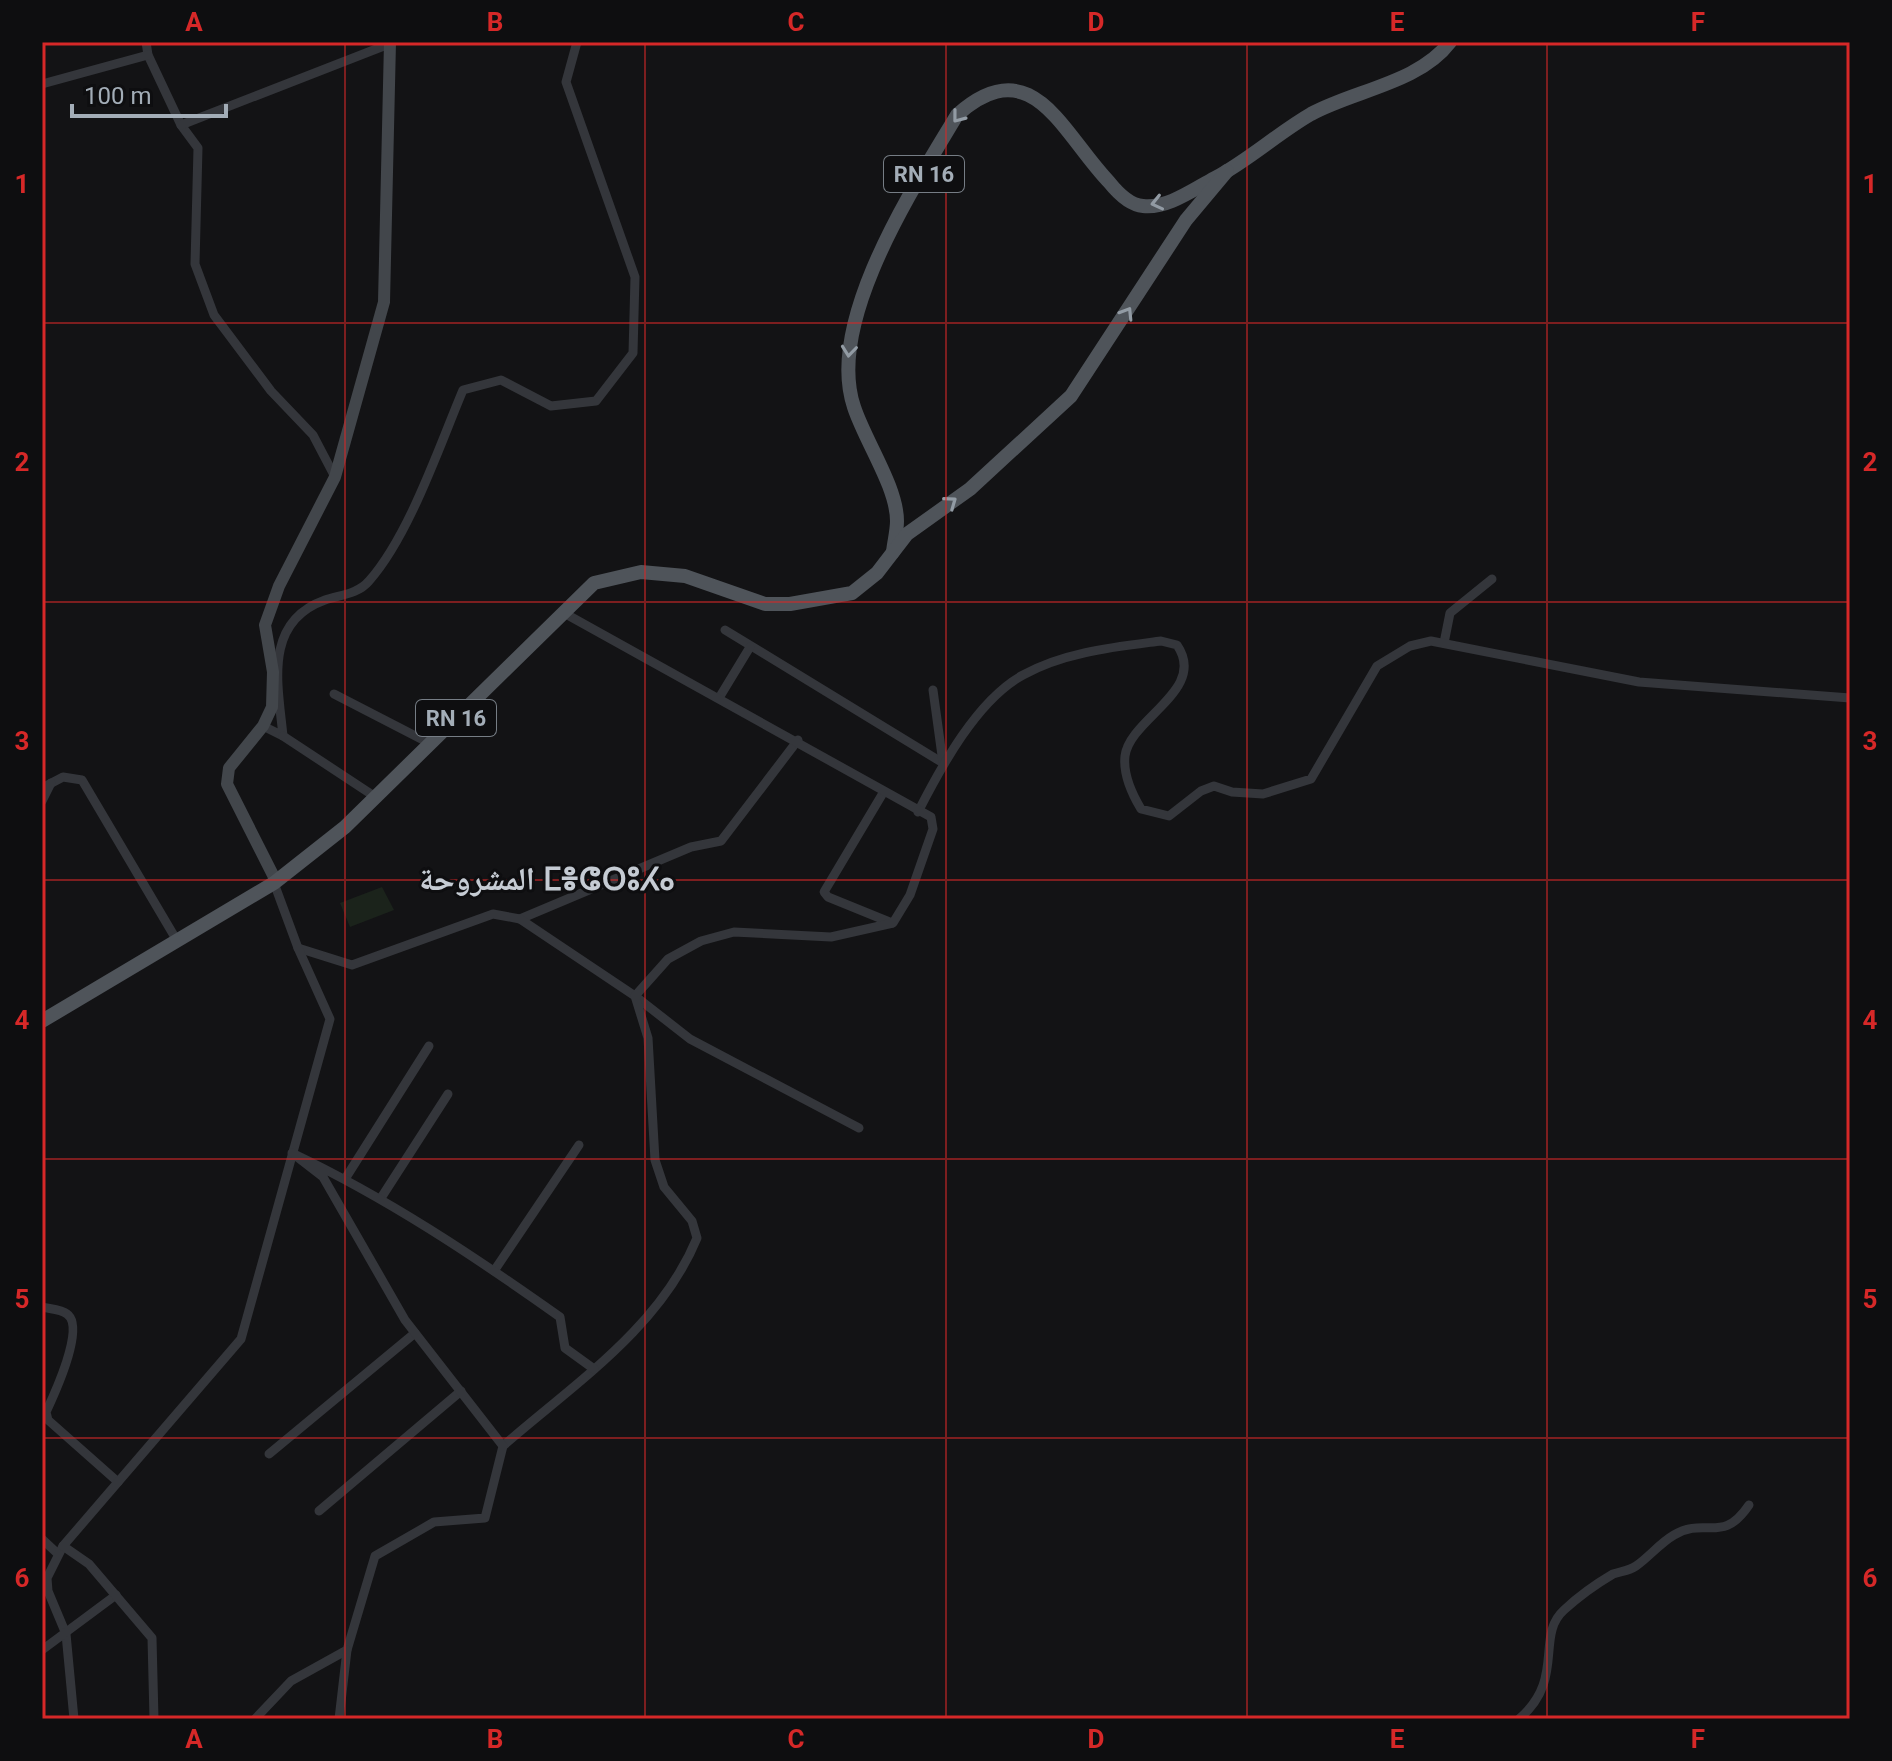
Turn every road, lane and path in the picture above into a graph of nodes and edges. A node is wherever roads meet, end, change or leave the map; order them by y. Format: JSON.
{"nodes":[{"id":1,"x":146,"y":42,"type":"edge"},
{"id":2,"x":577,"y":42,"type":"edge"},
{"id":3,"x":1450,"y":42,"type":"edge"},
{"id":4,"x":390,"y":43,"type":"edge"},
{"id":5,"x":148,"y":55,"type":"junction"},
{"id":6,"x":42,"y":84,"type":"edge"},
{"id":7,"x":181,"y":125,"type":"junction"},
{"id":8,"x":1227,"y":171,"type":"junction"},
{"id":9,"x":335,"y":477,"type":"junction"},
{"id":10,"x":893,"y":552,"type":"junction"},
{"id":11,"x":1492,"y":579,"type":"dead end"},
{"id":12,"x":564,"y":613,"type":"junction"},
{"id":13,"x":725,"y":630,"type":"dead end"},
{"id":14,"x":1444,"y":643,"type":"junction"},
{"id":15,"x":750,"y":647,"type":"junction"},
{"id":16,"x":933,"y":690,"type":"dead end"},
{"id":17,"x":334,"y":694,"type":"dead end"},
{"id":18,"x":719,"y":698,"type":"junction"},
{"id":19,"x":1850,"y":698,"type":"edge"},
{"id":20,"x":263,"y":726,"type":"junction"},
{"id":21,"x":283,"y":736,"type":"junction"},
{"id":22,"x":798,"y":740,"type":"junction"},
{"id":23,"x":429,"y":743,"type":"junction"},
{"id":24,"x":943,"y":763,"type":"junction"},
{"id":25,"x":46,"y":786,"type":"edge"},
{"id":26,"x":883,"y":793,"type":"junction"},
{"id":27,"x":374,"y":796,"type":"junction"},
{"id":28,"x":42,"y":801,"type":"edge"},
{"id":29,"x":918,"y":812,"type":"junction"},
{"id":30,"x":275,"y":882,"type":"junction"},
{"id":31,"x":520,"y":919,"type":"junction"},
{"id":32,"x":893,"y":923,"type":"junction"},
{"id":33,"x":176,"y":939,"type":"junction"},
{"id":34,"x":298,"y":948,"type":"junction"},
{"id":35,"x":635,"y":996,"type":"junction"},
{"id":36,"x":42,"y":1021,"type":"edge"},
{"id":37,"x":429,"y":1046,"type":"dead end"},
{"id":38,"x":448,"y":1094,"type":"dead end"},
{"id":39,"x":859,"y":1128,"type":"dead end"},
{"id":40,"x":579,"y":1145,"type":"dead end"},
{"id":41,"x":292,"y":1153,"type":"junction"},
{"id":42,"x":345,"y":1179,"type":"junction"},
{"id":43,"x":381,"y":1198,"type":"junction"},
{"id":44,"x":494,"y":1271,"type":"junction"},
{"id":45,"x":42,"y":1307,"type":"edge"},
{"id":46,"x":415,"y":1333,"type":"junction"},
{"id":47,"x":594,"y":1369,"type":"junction"},
{"id":48,"x":461,"y":1391,"type":"junction"},
{"id":49,"x":503,"y":1446,"type":"junction"},
{"id":50,"x":269,"y":1454,"type":"dead end"},
{"id":51,"x":118,"y":1482,"type":"junction"},
{"id":52,"x":1749,"y":1505,"type":"dead end"},
{"id":53,"x":319,"y":1511,"type":"dead end"},
{"id":54,"x":42,"y":1539,"type":"edge"},
{"id":55,"x":61,"y":1550,"type":"junction"},
{"id":56,"x":116,"y":1595,"type":"junction"},
{"id":57,"x":66,"y":1634,"type":"junction"},
{"id":58,"x":42,"y":1650,"type":"edge"},
{"id":59,"x":347,"y":1650,"type":"junction"},
{"id":60,"x":74,"y":1719,"type":"edge"},
{"id":61,"x":154,"y":1719,"type":"edge"},
{"id":62,"x":255,"y":1719,"type":"edge"},
{"id":63,"x":339,"y":1719,"type":"edge"},
{"id":64,"x":1519,"y":1719,"type":"edge"}],
"edges":[{"from":1,"to":5,"type":"street"},
{"from":2,"to":21,"type":"street"},
{"from":3,"to":8,"type":"main road","number":"RN 16"},
{"from":4,"to":7,"type":"street"},
{"from":4,"to":9,"type":"main road"},
{"from":5,"to":6,"type":"street"},
{"from":5,"to":7,"type":"street"},
{"from":7,"to":9,"type":"street"},
{"from":10,"to":8,"type":"main road","number":"RN 16","one_way":true},
{"from":8,"to":10,"type":"main road","number":"RN 16","one_way":true},
{"from":9,"to":20,"type":"main road"},
{"from":10,"to":12,"type":"main road","number":"RN 16"},
{"from":11,"to":14,"type":"street"},
{"from":12,"to":18,"type":"street"},
{"from":12,"to":23,"type":"main road","number":"RN 16"},
{"from":13,"to":15,"type":"street"},
{"from":14,"to":19,"type":"street"},
{"from":14,"to":24,"type":"street"},
{"from":15,"to":18,"type":"street"},
{"from":15,"to":24,"type":"street"},
{"from":16,"to":24,"type":"street"},
{"from":17,"to":23,"type":"street"},
{"from":18,"to":22,"type":"street"},
{"from":20,"to":21,"type":"street"},
{"from":20,"to":30,"type":"main road"},
{"from":21,"to":27,"type":"street"},
{"from":22,"to":26,"type":"street"},
{"from":22,"to":31,"type":"street"},
{"from":23,"to":27,"type":"main road","number":"RN 16"},
{"from":24,"to":29,"type":"street"},
{"from":25,"to":28,"type":"street"},
{"from":25,"to":33,"type":"street"},
{"from":26,"to":29,"type":"street"},
{"from":26,"to":32,"type":"street"},
{"from":27,"to":30,"type":"main road","number":"RN 16"},
{"from":29,"to":32,"type":"street"},
{"from":30,"to":33,"type":"main road","number":"RN 16"},
{"from":30,"to":34,"type":"street"},
{"from":31,"to":34,"type":"street"},
{"from":31,"to":35,"type":"street"},
{"from":32,"to":35,"type":"street"},
{"from":33,"to":36,"type":"main road","number":"RN 16"},
{"from":34,"to":41,"type":"street"},
{"from":35,"to":39,"type":"street"},
{"from":35,"to":47,"type":"street"},
{"from":37,"to":42,"type":"street"},
{"from":38,"to":43,"type":"street"},
{"from":40,"to":44,"type":"street"},
{"from":41,"to":42,"type":"street"},
{"from":41,"to":46,"type":"street"},
{"from":41,"to":51,"type":"street"},
{"from":42,"to":43,"type":"street"},
{"from":43,"to":44,"type":"street"},
{"from":44,"to":47,"type":"street"},
{"from":45,"to":51,"type":"street"},
{"from":46,"to":48,"type":"street"},
{"from":46,"to":50,"type":"street"},
{"from":47,"to":49,"type":"street"},
{"from":48,"to":49,"type":"street"},
{"from":48,"to":53,"type":"street"},
{"from":49,"to":59,"type":"street"},
{"from":51,"to":55,"type":"street"},
{"from":52,"to":64,"type":"street"},
{"from":54,"to":55,"type":"street"},
{"from":55,"to":56,"type":"street"},
{"from":55,"to":57,"type":"street"},
{"from":56,"to":57,"type":"street"},
{"from":56,"to":61,"type":"street"},
{"from":57,"to":58,"type":"street"},
{"from":57,"to":60,"type":"street"},
{"from":59,"to":62,"type":"street"},
{"from":59,"to":63,"type":"street"}]}
